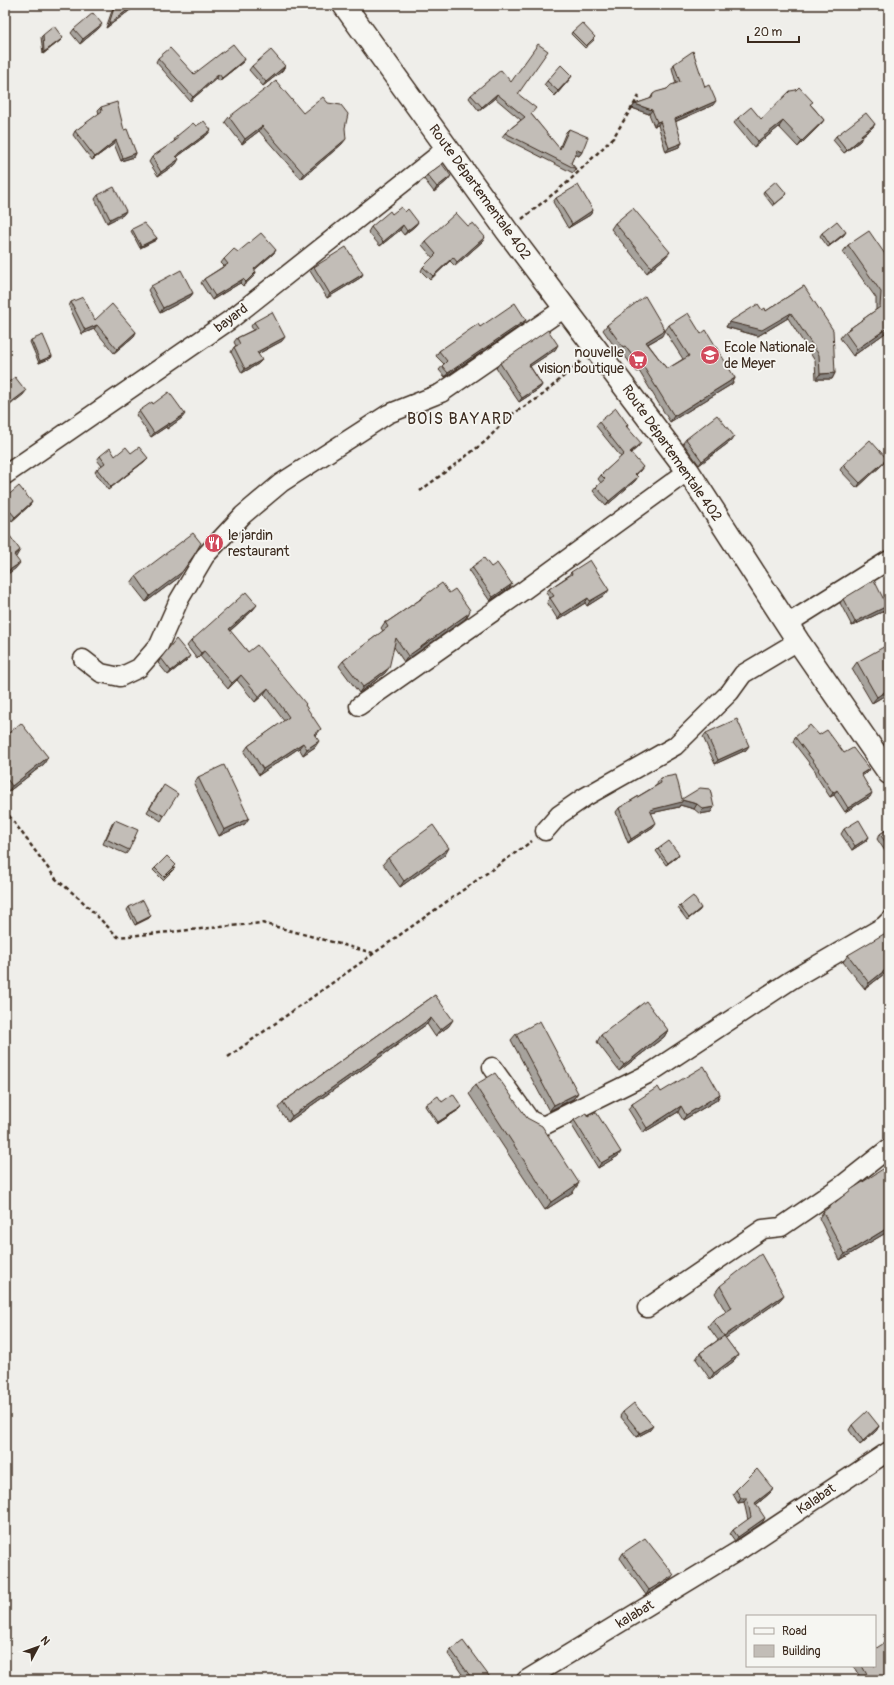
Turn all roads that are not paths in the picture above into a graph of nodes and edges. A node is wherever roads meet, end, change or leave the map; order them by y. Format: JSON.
{"nodes":[{"id":1,"x":344,"y":5,"type":"edge"},
{"id":2,"x":445,"y":146,"type":"junction"},
{"id":3,"x":566,"y":307,"type":"junction"},
{"id":4,"x":688,"y":471,"type":"junction"},
{"id":5,"x":5,"y":475,"type":"edge"},
{"id":6,"x":889,"y":560,"type":"edge"},
{"id":7,"x":793,"y":633,"type":"junction"},
{"id":8,"x":83,"y":659,"type":"dead end"},
{"id":9,"x":359,"y":706,"type":"dead end"},
{"id":10,"x":889,"y":773,"type":"edge"},
{"id":11,"x":545,"y":831,"type":"road end"},
{"id":12,"x":889,"y":921,"type":"edge"},
{"id":13,"x":492,"y":1067,"type":"dead end"},
{"id":14,"x":889,"y":1148,"type":"edge"},
{"id":15,"x":647,"y":1308,"type":"dead end"},
{"id":16,"x":889,"y":1451,"type":"edge"},
{"id":17,"x":743,"y":1548,"type":"joint"},
{"id":18,"x":526,"y":1680,"type":"edge"}],
"edges":[{"from":1,"to":2,"type":"main road","name":"Route Départementale 402"},
{"from":2,"to":3,"type":"main road","name":"Route Départementale 402"},
{"from":2,"to":5,"type":"street","name":"bayard"},
{"from":3,"to":4,"type":"main road","name":"Route Départementale 402"},
{"from":3,"to":8,"type":"street"},
{"from":4,"to":7,"type":"main road","name":"Route Départementale 402"},
{"from":4,"to":9,"type":"street"},
{"from":6,"to":7,"type":"street"},
{"from":7,"to":10,"type":"main road","name":"Route Départementale 402"},
{"from":7,"to":11,"type":"street"},
{"from":12,"to":13,"type":"street"},
{"from":14,"to":15,"type":"street"},
{"from":16,"to":17,"type":"street","name":"Kalabat"},
{"from":17,"to":18,"type":"street","name":"kalabat"}]}
